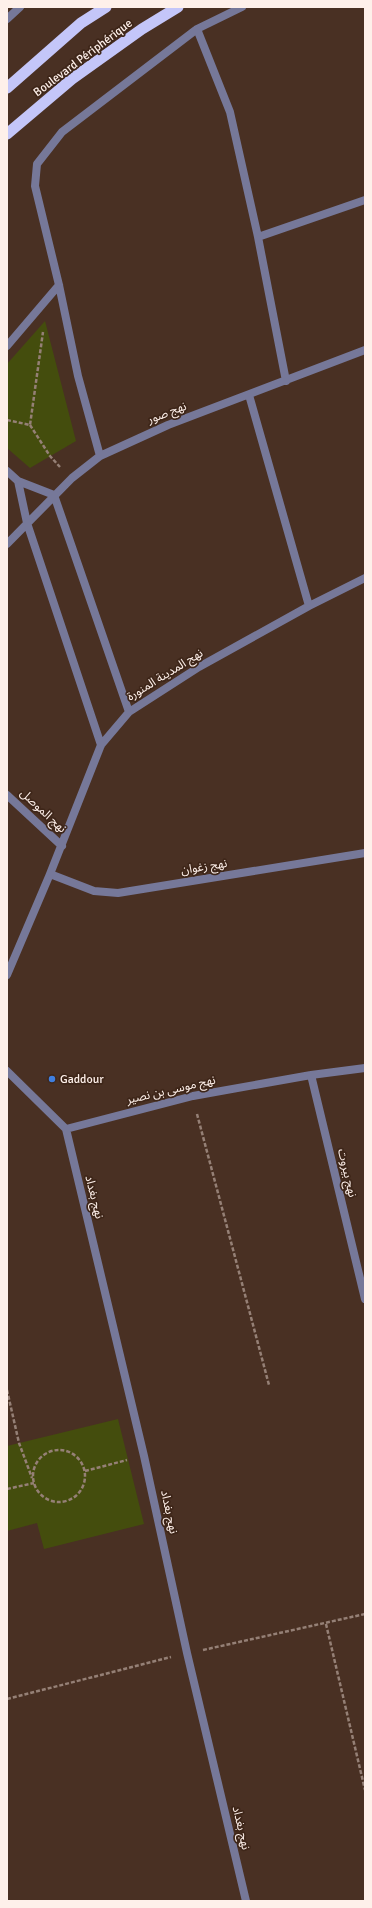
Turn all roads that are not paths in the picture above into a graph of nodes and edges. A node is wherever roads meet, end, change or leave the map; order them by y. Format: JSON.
{"nodes":[{"id":1,"x":20,"y":7,"type":"edge"},
{"id":2,"x":106,"y":7,"type":"edge"},
{"id":3,"x":178,"y":7,"type":"edge"},
{"id":4,"x":242,"y":7,"type":"edge"},
{"id":5,"x":7,"y":19,"type":"edge"},
{"id":6,"x":197,"y":29,"type":"junction"},
{"id":7,"x":7,"y":88,"type":"edge"},
{"id":8,"x":7,"y":134,"type":"edge"},
{"id":9,"x":365,"y":200,"type":"edge"},
{"id":10,"x":258,"y":237,"type":"junction"},
{"id":11,"x":59,"y":285,"type":"junction"},
{"id":12,"x":7,"y":346,"type":"edge"},
{"id":13,"x":365,"y":350,"type":"edge"},
{"id":14,"x":286,"y":381,"type":"junction"},
{"id":15,"x":249,"y":395,"type":"junction"},
{"id":16,"x":100,"y":456,"type":"junction"},
{"id":17,"x":7,"y":471,"type":"edge"},
{"id":18,"x":18,"y":481,"type":"junction"},
{"id":19,"x":54,"y":495,"type":"junction"},
{"id":20,"x":27,"y":522,"type":"junction"},
{"id":21,"x":7,"y":544,"type":"edge"},
{"id":22,"x":365,"y":578,"type":"edge"},
{"id":23,"x":309,"y":606,"type":"junction"},
{"id":24,"x":129,"y":712,"type":"junction"},
{"id":25,"x":101,"y":745,"type":"junction"},
{"id":26,"x":7,"y":795,"type":"edge"},
{"id":27,"x":62,"y":846,"type":"junction"},
{"id":28,"x":365,"y":853,"type":"edge"},
{"id":29,"x":50,"y":874,"type":"junction"},
{"id":30,"x":7,"y":975,"type":"edge"},
{"id":31,"x":365,"y":1068,"type":"edge"},
{"id":32,"x":7,"y":1071,"type":"edge"},
{"id":33,"x":311,"y":1075,"type":"junction"},
{"id":34,"x":66,"y":1129,"type":"junction"},
{"id":35,"x":365,"y":1299,"type":"edge"},
{"id":36,"x":246,"y":1901,"type":"edge"}],
"edges":[{"from":1,"to":5,"type":"street"},
{"from":2,"to":7,"type":"highway","name":"Boulevard Périphérique"},
{"from":3,"to":8,"type":"highway","name":"Boulevard Périphérique"},
{"from":4,"to":6,"type":"street"},
{"from":6,"to":10,"type":"street"},
{"from":6,"to":11,"type":"street"},
{"from":9,"to":10,"type":"street"},
{"from":10,"to":14,"type":"street"},
{"from":11,"to":12,"type":"street"},
{"from":11,"to":16,"type":"street"},
{"from":13,"to":14,"type":"street","name":"نهج صور"},
{"from":14,"to":15,"type":"street","name":"نهج صور"},
{"from":15,"to":16,"type":"street","name":"نهج صور"},
{"from":15,"to":23,"type":"street"},
{"from":16,"to":19,"type":"street","name":"نهج صور"},
{"from":17,"to":18,"type":"street"},
{"from":18,"to":19,"type":"street"},
{"from":18,"to":20,"type":"street"},
{"from":19,"to":20,"type":"street","name":"نهج صور"},
{"from":19,"to":24,"type":"street"},
{"from":20,"to":21,"type":"street","name":"نهج صور"},
{"from":20,"to":25,"type":"street"},
{"from":22,"to":23,"type":"street","name":"نهج المدينة المنورة"},
{"from":23,"to":24,"type":"street","name":"نهج المدينة المنورة"},
{"from":24,"to":25,"type":"street","name":"نهج المدينة المنورة"},
{"from":25,"to":27,"type":"street","name":"نهج المدينة المنورة"},
{"from":26,"to":27,"type":"street","name":"نهج الموصل"},
{"from":27,"to":29,"type":"street","name":"نهج المدينة المنورة"},
{"from":28,"to":29,"type":"street","name":"نهج زغوان"},
{"from":29,"to":30,"type":"street","name":"نهج المدينة المنورة"},
{"from":31,"to":33,"type":"street","name":"نهج موسى بن نصير"},
{"from":32,"to":34,"type":"street"},
{"from":33,"to":34,"type":"street","name":"نهج موسى بن نصير"},
{"from":33,"to":35,"type":"street","name":"نهج بيروت"},
{"from":34,"to":36,"type":"street","name":"نهج بغداد"}]}
